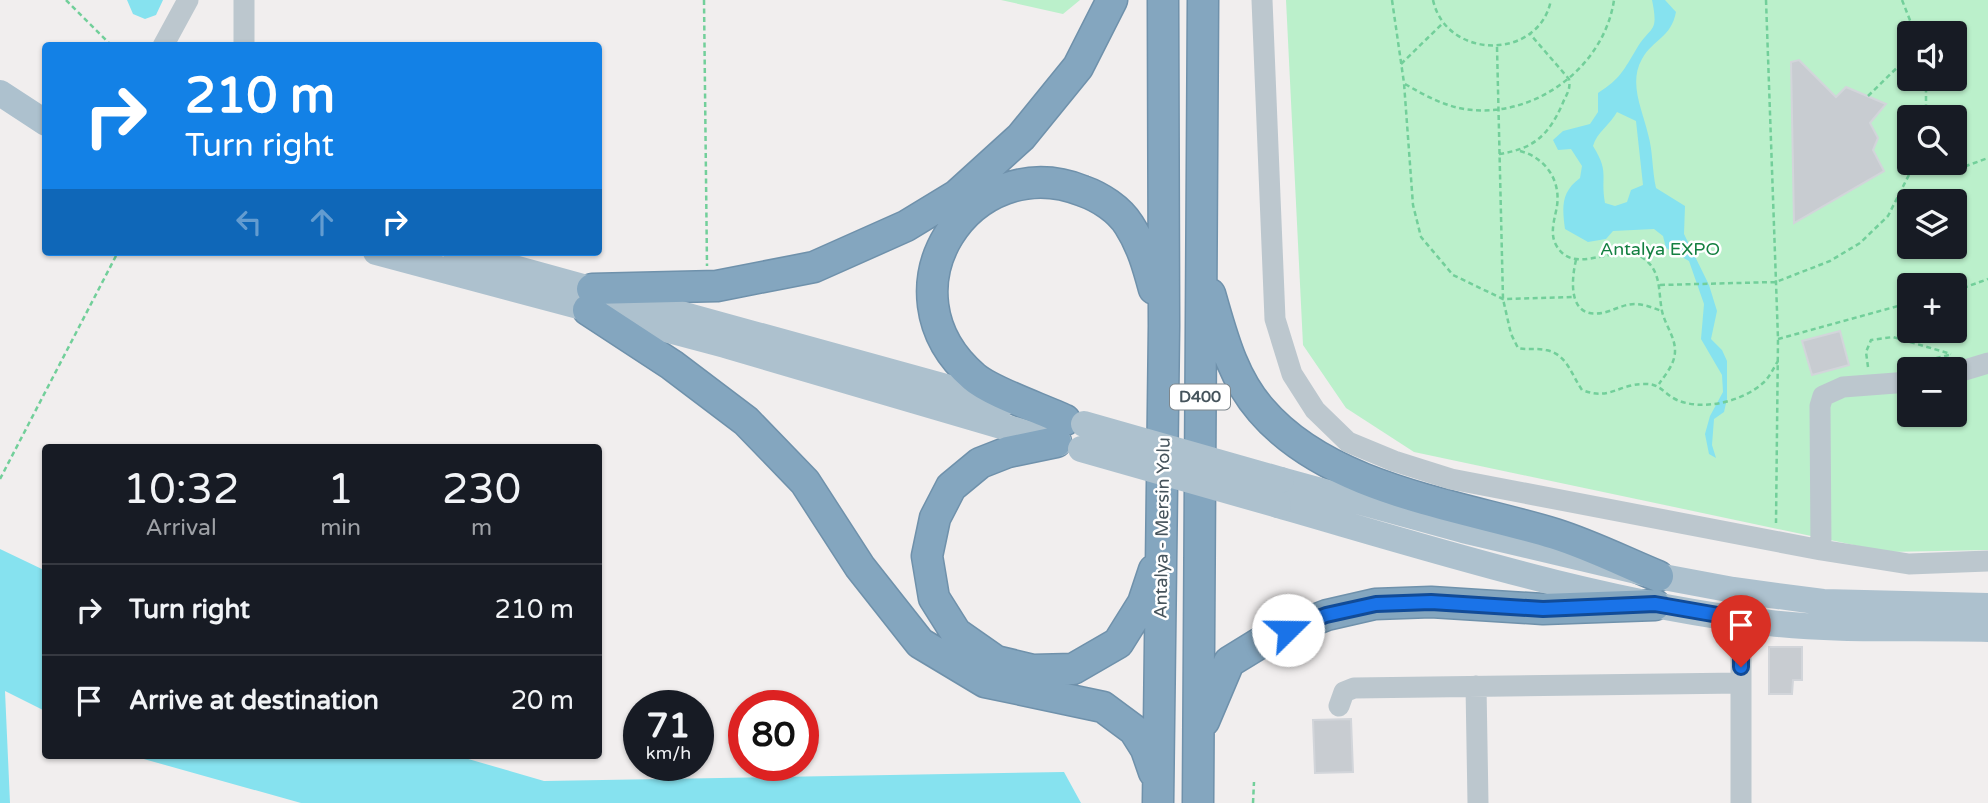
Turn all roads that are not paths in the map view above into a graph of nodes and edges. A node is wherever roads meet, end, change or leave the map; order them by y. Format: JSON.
{"nodes":[{"id":1,"x":188,"y":0,"type":"edge"},
{"id":2,"x":244,"y":0,"type":"edge"},
{"id":3,"x":1112,"y":0,"type":"edge"},
{"id":4,"x":1163,"y":0,"type":"edge"},
{"id":5,"x":1203,"y":0,"type":"edge"},
{"id":6,"x":1262,"y":0,"type":"edge"},
{"id":7,"x":165,"y":42,"type":"edge"},
{"id":8,"x":244,"y":42,"type":"edge"},
{"id":9,"x":0,"y":74,"type":"edge"},
{"id":10,"x":0,"y":93,"type":"edge"},
{"id":11,"x":42,"y":101,"type":"edge"},
{"id":12,"x":42,"y":120,"type":"edge"},
{"id":13,"x":394,"y":256,"type":"edge"},
{"id":14,"x":467,"y":256,"type":"edge"},
{"id":15,"x":1201,"y":266,"type":"junction"},
{"id":16,"x":590,"y":299,"type":"junction"},
{"id":17,"x":1164,"y":326,"type":"junction"},
{"id":18,"x":1988,"y":363,"type":"edge"},
{"id":19,"x":1967,"y":369,"type":"edge"},
{"id":20,"x":1897,"y":376,"type":"edge"},
{"id":21,"x":1072,"y":434,"type":"junction"},
{"id":22,"x":1162,"y":543,"type":"junction"},
{"id":23,"x":1821,"y":550,"type":"junction"},
{"id":24,"x":1988,"y":561,"type":"edge"},
{"id":25,"x":1657,"y":590,"type":"junction"},
{"id":26,"x":1988,"y":606,"type":"edge"},
{"id":27,"x":1741,"y":619,"type":"junction"},
{"id":28,"x":1988,"y":629,"type":"edge"},
{"id":29,"x":1741,"y":683,"type":"junction"},
{"id":30,"x":1476,"y":686,"type":"junction"},
{"id":31,"x":1339,"y":706,"type":"dead end"},
{"id":32,"x":1198,"y":735,"type":"junction"},
{"id":33,"x":1158,"y":795,"type":"edge"},
{"id":34,"x":1198,"y":798,"type":"edge"},
{"id":35,"x":1478,"y":803,"type":"edge"},
{"id":36,"x":1741,"y":803,"type":"edge"}],
"edges":[{"from":1,"to":7,"type":"lane"},
{"from":2,"to":8,"type":"lane"},
{"from":3,"to":16,"type":"highway"},
{"from":4,"to":17,"type":"highway","name":"Antalya - Mersin Yolu","number":"D400"},
{"from":5,"to":15,"type":"highway","name":"Antalya - Mersin Yolu","number":"D400"},
{"from":6,"to":23,"type":"lane"},
{"from":9,"to":11,"type":"main road"},
{"from":10,"to":12,"type":"main road"},
{"from":13,"to":16,"type":"main road"},
{"from":14,"to":16,"type":"main road"},
{"from":15,"to":25,"type":"highway"},
{"from":15,"to":32,"type":"highway","name":"Antalya - Mersin Yolu","number":"D400"},
{"from":16,"to":21,"type":"main road"},
{"from":16,"to":33,"type":"highway"},
{"from":17,"to":21,"type":"highway"},
{"from":17,"to":22,"type":"highway","name":"Antalya - Mersin Yolu","number":"D400"},
{"from":18,"to":19,"type":"lane"},
{"from":20,"to":23,"type":"lane"},
{"from":21,"to":22,"type":"highway"},
{"from":21,"to":25,"type":"main road","bridge":true},
{"from":22,"to":33,"type":"highway","name":"Antalya - Mersin Yolu","number":"D400"},
{"from":23,"to":24,"type":"lane"},
{"from":25,"to":26,"type":"main road"},
{"from":25,"to":27,"type":"main road"},
{"from":25,"to":32,"type":"highway"},
{"from":27,"to":28,"type":"main road"},
{"from":27,"to":29,"type":"lane"},
{"from":29,"to":30,"type":"lane"},
{"from":29,"to":36,"type":"lane"},
{"from":30,"to":31,"type":"lane"},
{"from":30,"to":35,"type":"lane"},
{"from":32,"to":34,"type":"highway","name":"Antalya - Mersin Yolu","number":"D400"}]}
